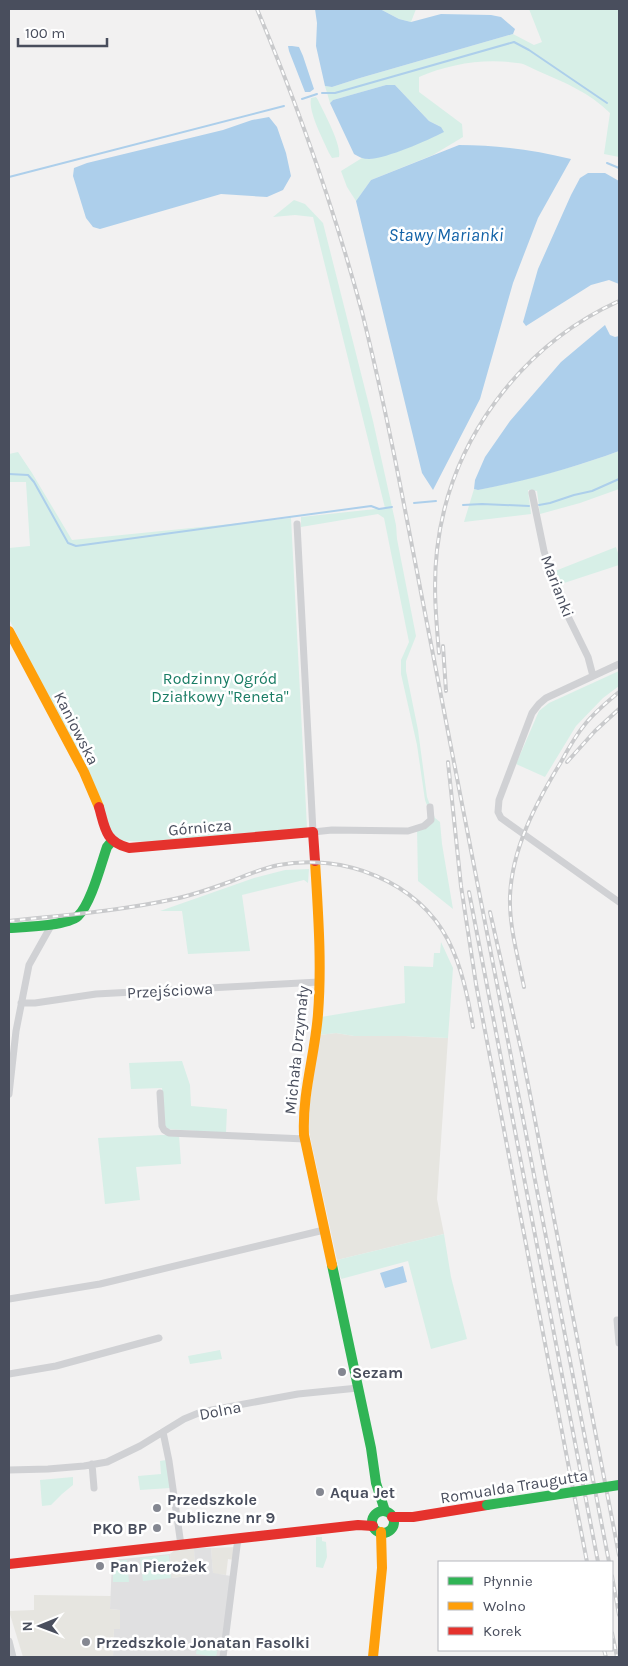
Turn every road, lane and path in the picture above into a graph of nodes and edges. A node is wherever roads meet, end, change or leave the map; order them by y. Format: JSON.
{"nodes":[{"id":1,"x":532,"y":492,"type":"dead end"},
{"id":2,"x":297,"y":524,"type":"dead end"},
{"id":3,"x":9,"y":631,"type":"edge"},
{"id":4,"x":619,"y":664,"type":"edge"},
{"id":5,"x":593,"y":676,"type":"junction"},
{"id":6,"x":430,"y":807,"type":"dead end"},
{"id":7,"x":313,"y":832,"type":"junction"},
{"id":8,"x":112,"y":841,"type":"junction"},
{"id":9,"x":619,"y":902,"type":"edge"},
{"id":10,"x":52,"y":924,"type":"junction"},
{"id":11,"x":9,"y":928,"type":"edge"},
{"id":12,"x":319,"y":982,"type":"junction"},
{"id":13,"x":21,"y":1003,"type":"junction"},
{"id":14,"x":12,"y":1031,"type":"edge"},
{"id":15,"x":160,"y":1093,"type":"dead end"},
{"id":16,"x":9,"y":1094,"type":"edge"},
{"id":17,"x":305,"y":1139,"type":"junction"},
{"id":18,"x":324,"y":1230,"type":"junction"},
{"id":19,"x":9,"y":1299,"type":"edge"},
{"id":20,"x":617,"y":1320,"type":"dead end"},
{"id":21,"x":159,"y":1338,"type":"dead end"},
{"id":22,"x":619,"y":1343,"type":"edge"},
{"id":23,"x":9,"y":1374,"type":"edge"},
{"id":24,"x":358,"y":1388,"type":"junction"},
{"id":25,"x":163,"y":1432,"type":"junction"},
{"id":26,"x":92,"y":1464,"type":"junction"},
{"id":27,"x":9,"y":1470,"type":"edge"},
{"id":28,"x":619,"y":1485,"type":"edge"},
{"id":29,"x":94,"y":1488,"type":"dead end"},
{"id":30,"x":383,"y":1522,"type":"junction"},
{"id":31,"x":238,"y":1538,"type":"junction"},
{"id":32,"x":181,"y":1545,"type":"junction"},
{"id":33,"x":9,"y":1564,"type":"edge"},
{"id":34,"x":9,"y":1641,"type":"edge"},
{"id":35,"x":13,"y":1657,"type":"edge"},
{"id":36,"x":223,"y":1657,"type":"edge"},
{"id":37,"x":373,"y":1657,"type":"edge"}],
"edges":[{"from":1,"to":5,"type":"street","name":"Marianki"},
{"from":2,"to":7,"type":"street","name":"Michała Drzymały"},
{"from":3,"to":8,"type":"street","name":"Kaniowska"},
{"from":4,"to":5,"type":"street"},
{"from":5,"to":9,"type":"street"},
{"from":6,"to":7,"type":"street","name":"Górnicza"},
{"from":7,"to":8,"type":"street","name":"Górnicza"},
{"from":7,"to":12,"type":"street","name":"Michała Drzymały"},
{"from":8,"to":10,"type":"street"},
{"from":10,"to":11,"type":"street"},
{"from":10,"to":13,"type":"street"},
{"from":12,"to":13,"type":"street","name":"Przejściowa"},
{"from":12,"to":17,"type":"street","name":"Michała Drzymały"},
{"from":13,"to":14,"type":"street"},
{"from":14,"to":16,"type":"street"},
{"from":15,"to":17,"type":"street"},
{"from":17,"to":18,"type":"street","name":"Michała Drzymały"},
{"from":18,"to":19,"type":"street"},
{"from":18,"to":24,"type":"street","name":"Michała Drzymały"},
{"from":20,"to":22,"type":"street"},
{"from":21,"to":23,"type":"street"},
{"from":24,"to":25,"type":"street","name":"Dolna"},
{"from":24,"to":30,"type":"street","name":"Michała Drzymały"},
{"from":25,"to":26,"type":"street","name":"Dolna"},
{"from":25,"to":32,"type":"street"},
{"from":26,"to":27,"type":"street","name":"Dolna"},
{"from":26,"to":29,"type":"street"},
{"from":28,"to":30,"type":"street","name":"Romualda Traugutta","bridge":true},
{"from":30,"to":31,"type":"street"},
{"from":30,"to":37,"type":"street","name":"Michała Drzymały"},
{"from":31,"to":32,"type":"street"},
{"from":31,"to":36,"type":"street"},
{"from":32,"to":33,"type":"street"},
{"from":34,"to":35,"type":"street"}]}
